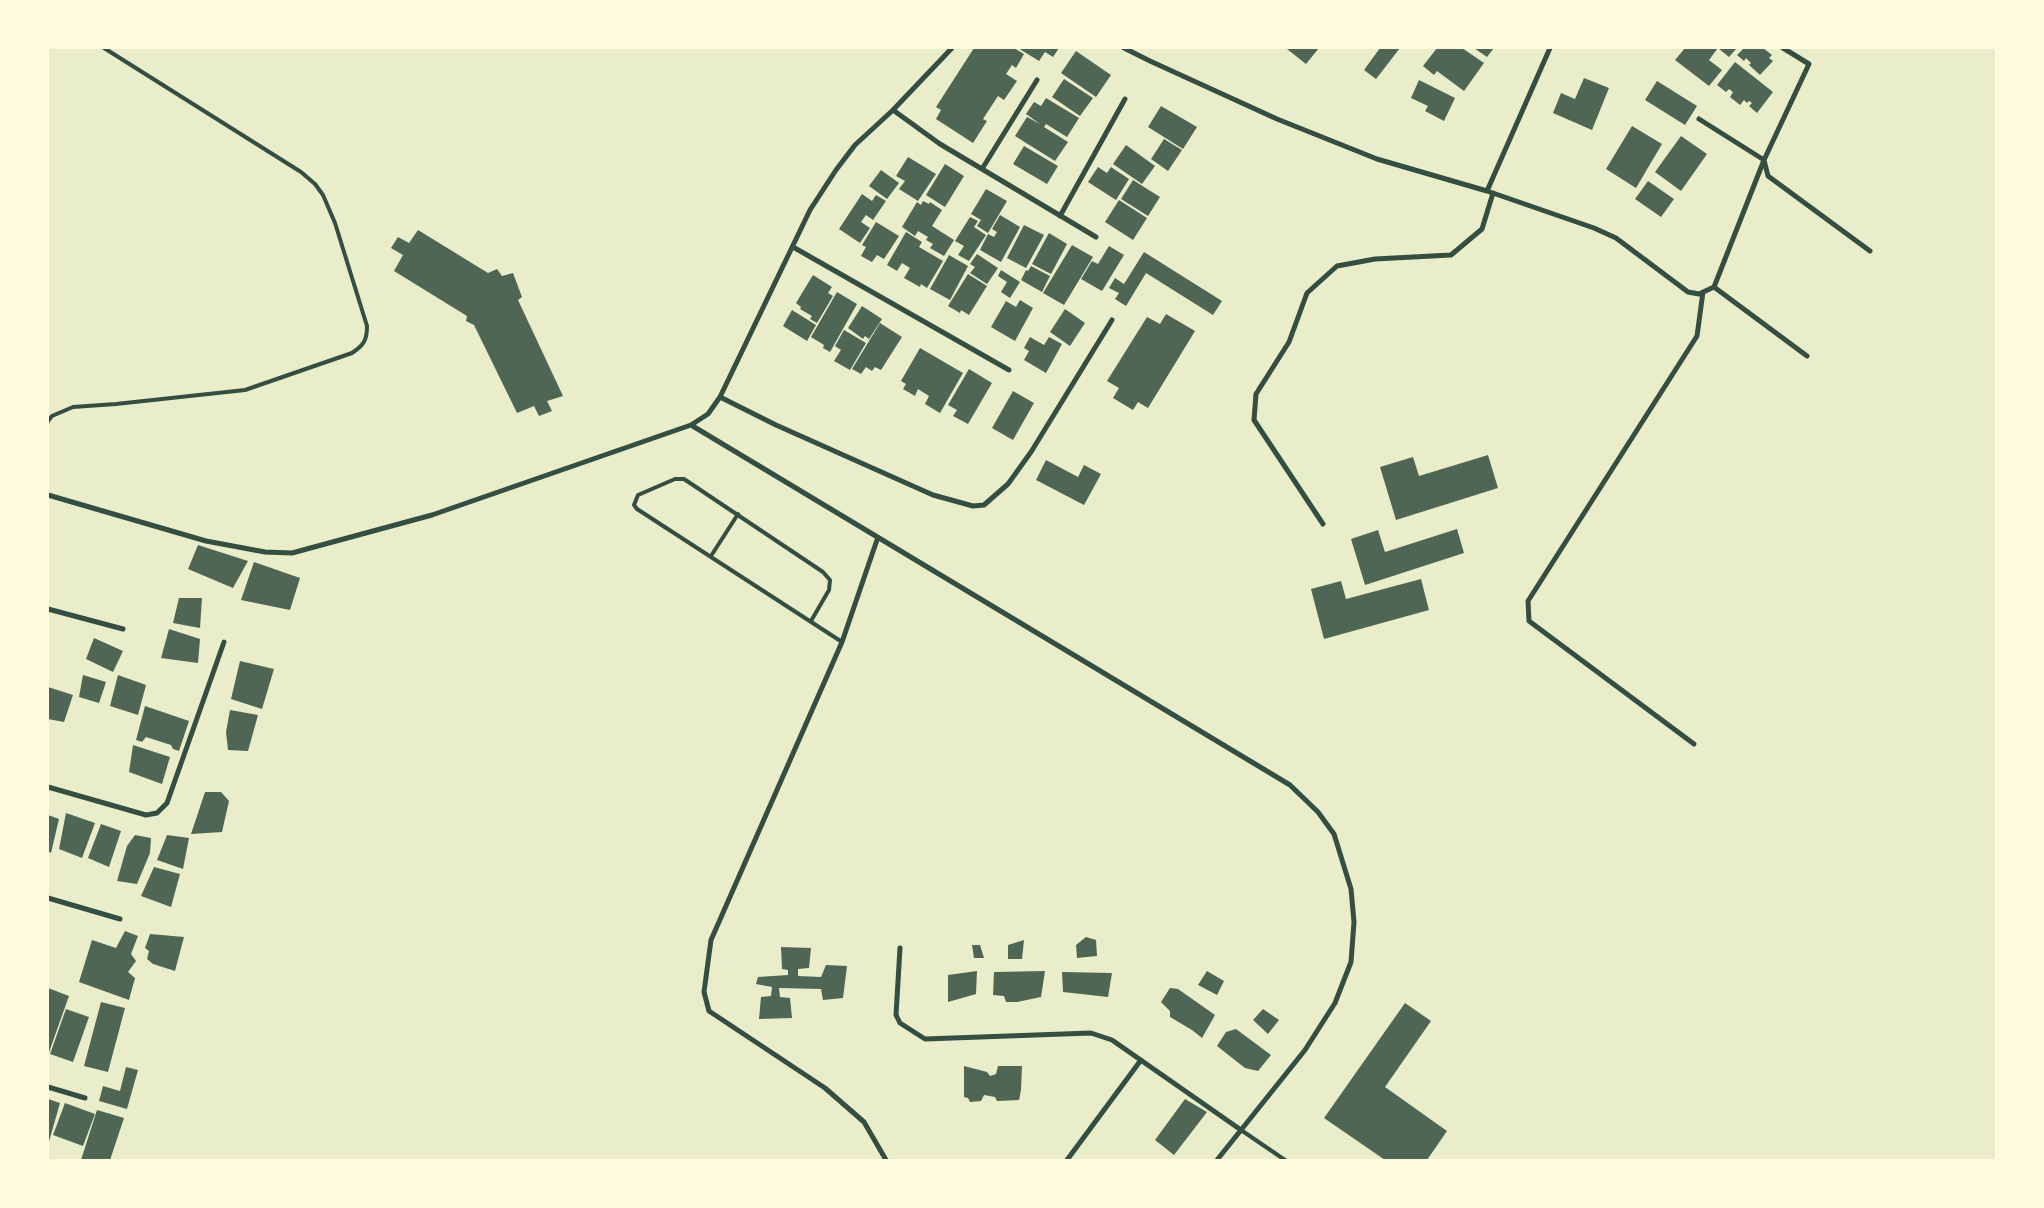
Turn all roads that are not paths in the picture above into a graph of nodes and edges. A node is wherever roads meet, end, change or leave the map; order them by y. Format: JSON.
{"nodes":[{"id":1,"x":104,"y":48,"type":"edge"},
{"id":2,"x":952,"y":48,"type":"edge"},
{"id":3,"x":1124,"y":48,"type":"edge"},
{"id":4,"x":1550,"y":48,"type":"edge"},
{"id":5,"x":1783,"y":48,"type":"edge"},
{"id":6,"x":1037,"y":80,"type":"dead end"},
{"id":7,"x":1125,"y":99,"type":"dead end"},
{"id":8,"x":893,"y":110,"type":"junction"},
{"id":9,"x":1699,"y":119,"type":"dead end"},
{"id":10,"x":1764,"y":160,"type":"junction"},
{"id":11,"x":982,"y":169,"type":"junction"},
{"id":12,"x":1487,"y":191,"type":"junction"},
{"id":13,"x":1493,"y":193,"type":"junction"},
{"id":14,"x":1060,"y":216,"type":"junction"},
{"id":15,"x":1096,"y":238,"type":"dead end"},
{"id":16,"x":793,"y":247,"type":"junction"},
{"id":17,"x":1870,"y":251,"type":"dead end"},
{"id":18,"x":1714,"y":286,"type":"junction"},
{"id":19,"x":1703,"y":291,"type":"junction"},
{"id":20,"x":1112,"y":320,"type":"dead end"},
{"id":21,"x":1807,"y":356,"type":"dead end"},
{"id":22,"x":1009,"y":370,"type":"dead end"},
{"id":23,"x":720,"y":398,"type":"junction"},
{"id":24,"x":48,"y":421,"type":"edge"},
{"id":25,"x":691,"y":425,"type":"junction"},
{"id":26,"x":48,"y":494,"type":"edge"},
{"id":27,"x":738,"y":514,"type":"junction"},
{"id":28,"x":1323,"y":524,"type":"dead end"},
{"id":29,"x":878,"y":536,"type":"junction"},
{"id":30,"x":711,"y":556,"type":"junction"},
{"id":31,"x":48,"y":609,"type":"edge"},
{"id":32,"x":811,"y":621,"type":"junction"},
{"id":33,"x":123,"y":629,"type":"dead end"},
{"id":34,"x":224,"y":642,"type":"dead end"},
{"id":35,"x":842,"y":642,"type":"junction"},
{"id":36,"x":1694,"y":744,"type":"dead end"},
{"id":37,"x":48,"y":787,"type":"edge"},
{"id":38,"x":48,"y":898,"type":"edge"},
{"id":39,"x":120,"y":919,"type":"dead end"},
{"id":40,"x":900,"y":948,"type":"dead end"},
{"id":41,"x":1141,"y":1060,"type":"junction"},
{"id":42,"x":48,"y":1087,"type":"edge"},
{"id":43,"x":85,"y":1098,"type":"dead end"},
{"id":44,"x":1241,"y":1130,"type":"junction"},
{"id":45,"x":886,"y":1160,"type":"edge"},
{"id":46,"x":1067,"y":1160,"type":"edge"},
{"id":47,"x":1217,"y":1160,"type":"edge"},
{"id":48,"x":1285,"y":1160,"type":"edge"}],
"edges":[{"from":1,"to":24,"type":"lane"},
{"from":2,"to":8,"type":"street"},
{"from":3,"to":12,"type":"street"},
{"from":4,"to":12,"type":"street"},
{"from":5,"to":10,"type":"street"},
{"from":6,"to":11,"type":"street"},
{"from":7,"to":14,"type":"street"},
{"from":8,"to":11,"type":"street"},
{"from":8,"to":16,"type":"street"},
{"from":9,"to":10,"type":"street"},
{"from":10,"to":17,"type":"street"},
{"from":10,"to":18,"type":"street"},
{"from":11,"to":14,"type":"street"},
{"from":12,"to":13,"type":"street"},
{"from":13,"to":19,"type":"street"},
{"from":13,"to":28,"type":"street"},
{"from":14,"to":15,"type":"street"},
{"from":16,"to":22,"type":"street"},
{"from":16,"to":23,"type":"street"},
{"from":18,"to":19,"type":"street"},
{"from":18,"to":21,"type":"street"},
{"from":19,"to":36,"type":"street"},
{"from":20,"to":23,"type":"street"},
{"from":23,"to":25,"type":"street"},
{"from":25,"to":26,"type":"street"},
{"from":25,"to":29,"type":"street"},
{"from":27,"to":30,"type":"lane"},
{"from":27,"to":30,"type":"lane"},
{"from":27,"to":32,"type":"lane"},
{"from":29,"to":35,"type":"street"},
{"from":29,"to":44,"type":"street"},
{"from":30,"to":32,"type":"lane"},
{"from":31,"to":33,"type":"street"},
{"from":32,"to":35,"type":"lane"},
{"from":34,"to":37,"type":"street"},
{"from":35,"to":45,"type":"street"},
{"from":38,"to":39,"type":"street"},
{"from":40,"to":41,"type":"street"},
{"from":41,"to":44,"type":"street"},
{"from":41,"to":46,"type":"street"},
{"from":42,"to":43,"type":"street"},
{"from":44,"to":47,"type":"street"},
{"from":44,"to":48,"type":"lane"}]}
